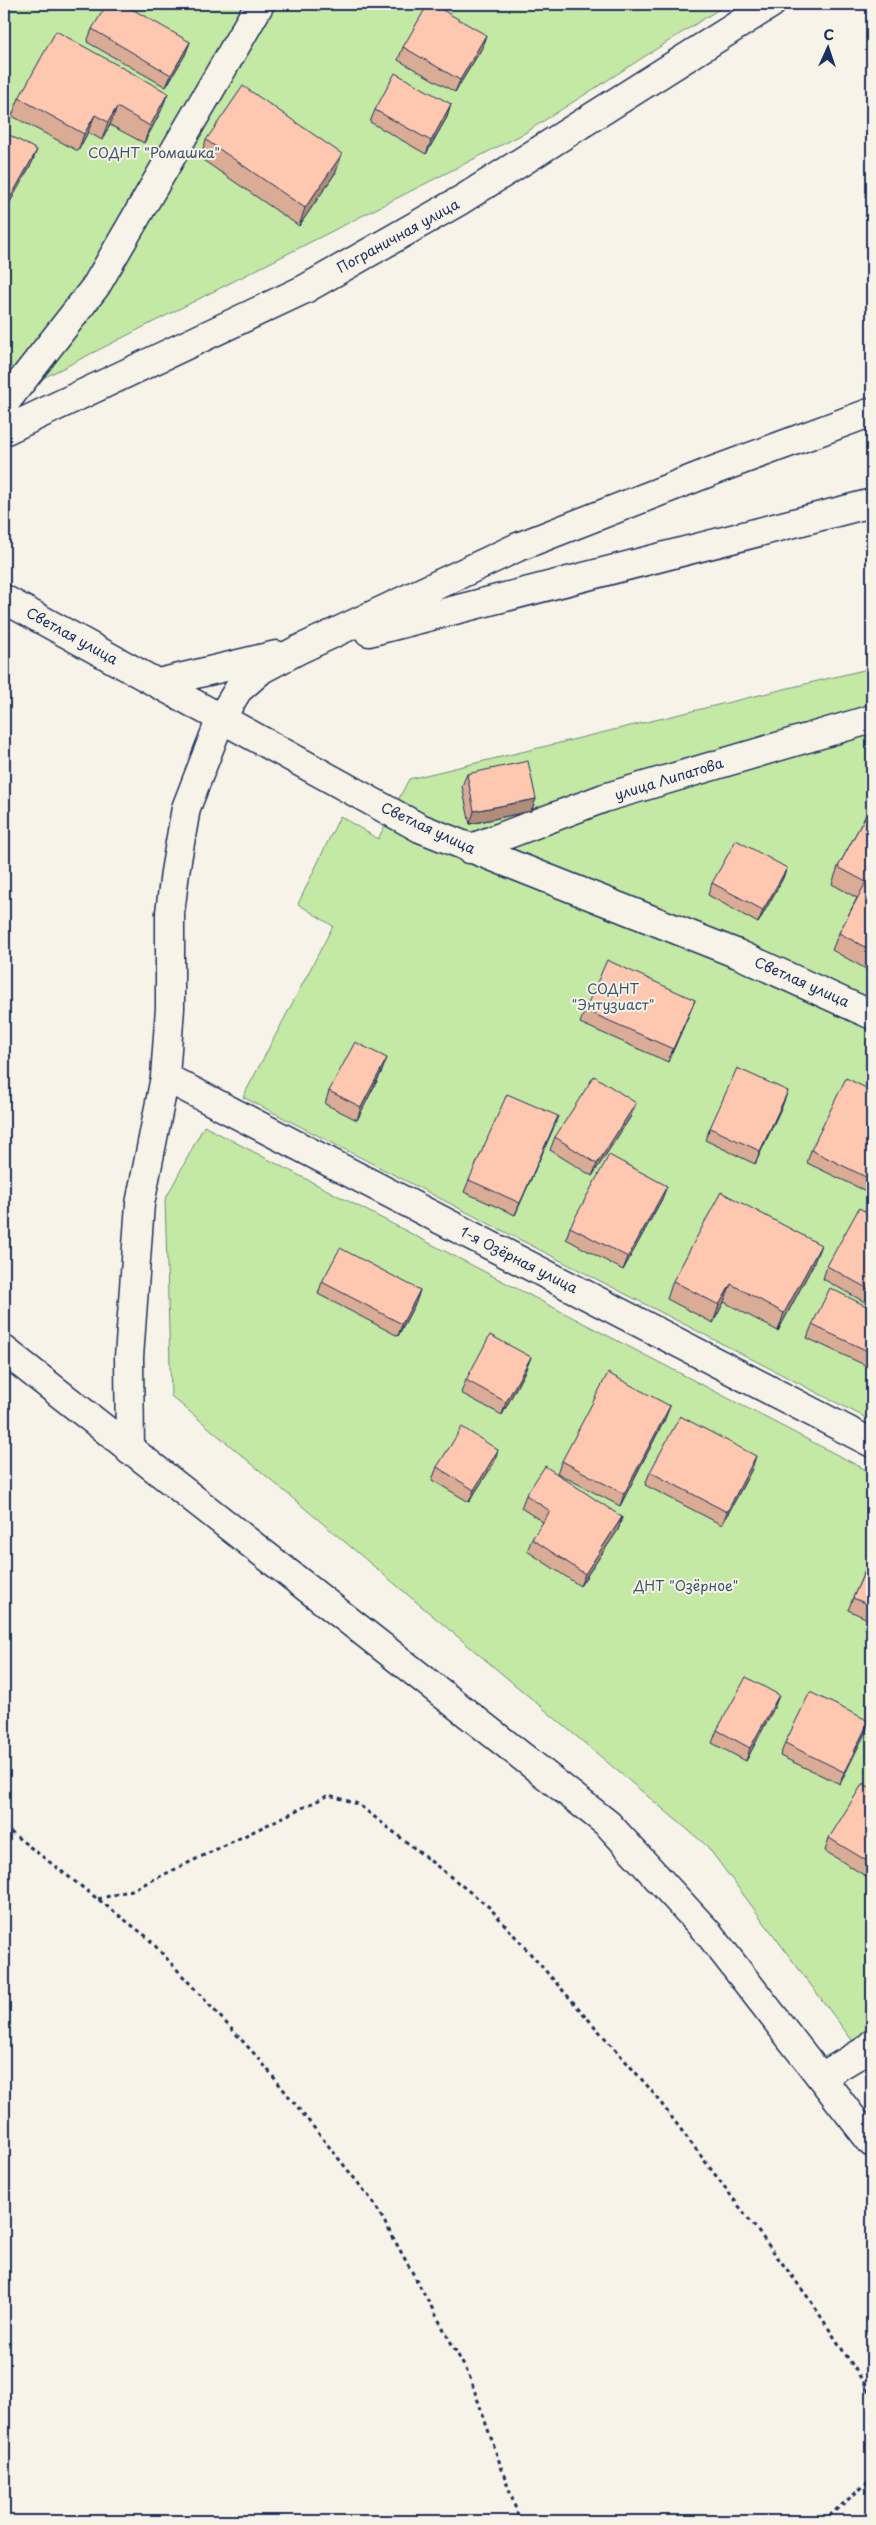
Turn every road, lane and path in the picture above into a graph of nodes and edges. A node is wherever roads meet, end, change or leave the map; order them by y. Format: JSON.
{"nodes":[{"id":1,"x":260,"y":4,"type":"edge"},
{"id":2,"x":771,"y":4,"type":"edge"},
{"id":3,"x":4,"y":404,"type":"edge"},
{"id":4,"x":872,"y":412,"type":"edge"},
{"id":5,"x":4,"y":431,"type":"edge"},
{"id":6,"x":872,"y":503,"type":"edge"},
{"id":7,"x":4,"y":598,"type":"edge"},
{"id":8,"x":298,"y":650,"type":"junction"},
{"id":9,"x":158,"y":683,"type":"junction"},
{"id":10,"x":222,"y":718,"type":"junction"},
{"id":11,"x":872,"y":719,"type":"edge"},
{"id":12,"x":469,"y":849,"type":"junction"},
{"id":13,"x":872,"y":1015,"type":"edge"},
{"id":14,"x":166,"y":1077,"type":"junction"},
{"id":15,"x":4,"y":1350,"type":"edge"},
{"id":16,"x":872,"y":1443,"type":"edge"},
{"id":17,"x":130,"y":1451,"type":"junction"},
{"id":18,"x":4,"y":1827,"type":"edge"},
{"id":19,"x":98,"y":1899,"type":"junction"},
{"id":20,"x":872,"y":2044,"type":"edge"},
{"id":21,"x":821,"y":2077,"type":"junction"},
{"id":22,"x":872,"y":2143,"type":"edge"},
{"id":23,"x":872,"y":2395,"type":"edge"},
{"id":24,"x":872,"y":2479,"type":"edge"},
{"id":25,"x":520,"y":2521,"type":"edge"},
{"id":26,"x":824,"y":2521,"type":"edge"}],
"edges":[{"from":1,"to":3,"type":"street"},
{"from":2,"to":5,"type":"street","name":"Пограничная улица"},
{"from":4,"to":8,"type":"street"},
{"from":6,"to":8,"type":"street"},
{"from":7,"to":9,"type":"street","name":"Светлая улица"},
{"from":8,"to":9,"type":"street"},
{"from":8,"to":10,"type":"street"},
{"from":9,"to":10,"type":"street","name":"Светлая улица"},
{"from":10,"to":12,"type":"street","name":"Светлая улица"},
{"from":10,"to":14,"type":"street"},
{"from":11,"to":12,"type":"street","name":"улица Липатова"},
{"from":12,"to":13,"type":"street","name":"Светлая улица"},
{"from":14,"to":16,"type":"street","name":"1-я Озёрная улица"},
{"from":14,"to":17,"type":"street"},
{"from":15,"to":17,"type":"street"},
{"from":17,"to":21,"type":"street"},
{"from":18,"to":19,"type":"path"},
{"from":19,"to":23,"type":"path"},
{"from":19,"to":25,"type":"path"},
{"from":20,"to":21,"type":"street"},
{"from":21,"to":22,"type":"street"},
{"from":24,"to":26,"type":"path"}]}
